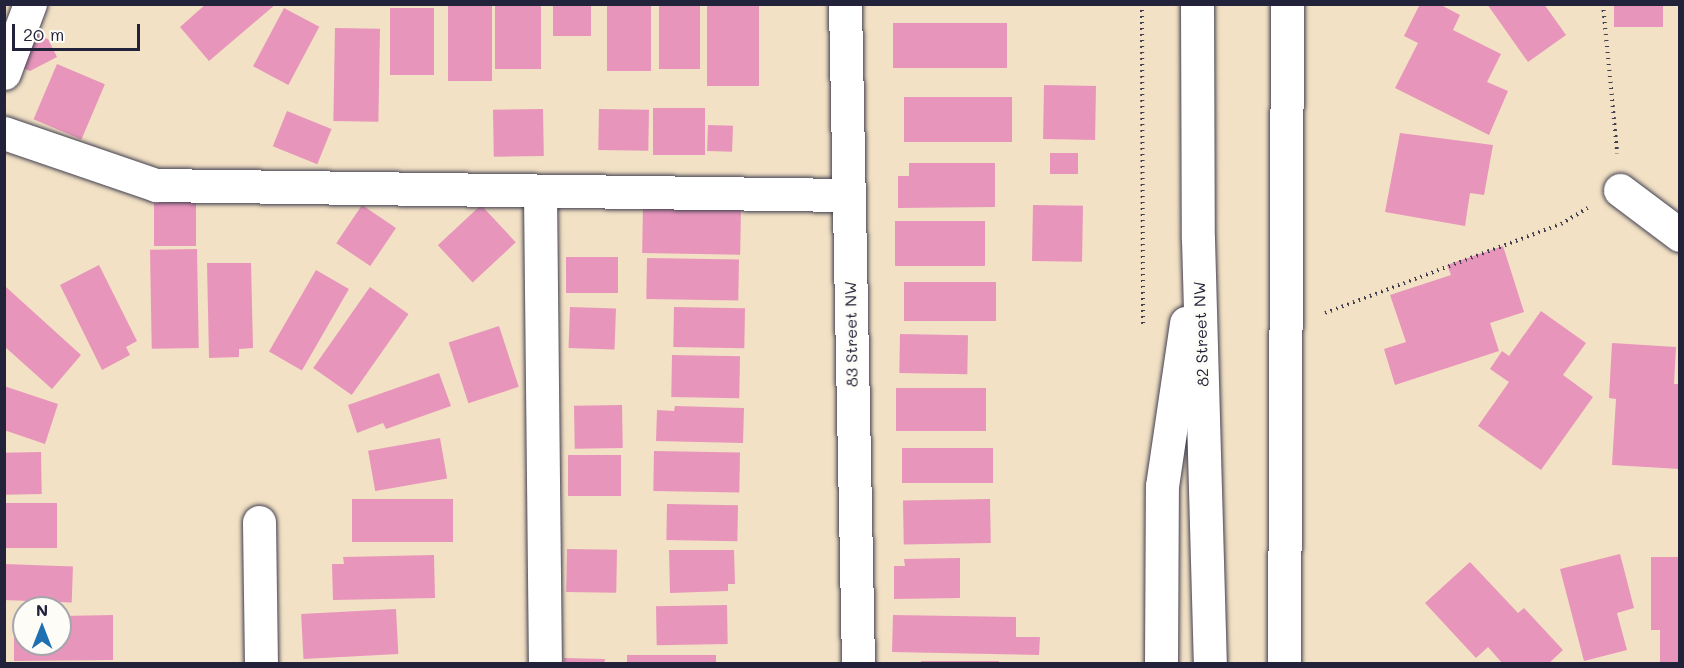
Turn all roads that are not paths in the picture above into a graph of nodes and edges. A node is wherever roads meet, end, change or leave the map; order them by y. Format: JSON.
{"nodes":[{"id":1,"x":30,"y":4,"type":"edge"},
{"id":2,"x":845,"y":4,"type":"edge"},
{"id":3,"x":1197,"y":4,"type":"edge"},
{"id":4,"x":1287,"y":4,"type":"edge"},
{"id":5,"x":4,"y":73,"type":"edge"},
{"id":6,"x":4,"y":133,"type":"edge"},
{"id":7,"x":1620,"y":190,"type":"road end"},
{"id":8,"x":540,"y":193,"type":"junction"},
{"id":9,"x":849,"y":195,"type":"junction"},
{"id":10,"x":1680,"y":235,"type":"edge"},
{"id":11,"x":1198,"y":238,"type":"junction"},
{"id":12,"x":259,"y":522,"type":"dead end"},
{"id":13,"x":261,"y":663,"type":"edge"},
{"id":14,"x":545,"y":663,"type":"edge"},
{"id":15,"x":858,"y":663,"type":"edge"},
{"id":16,"x":1161,"y":663,"type":"edge"},
{"id":17,"x":1210,"y":663,"type":"edge"},
{"id":18,"x":1284,"y":663,"type":"edge"}],
"edges":[{"from":1,"to":5,"type":"main road"},
{"from":2,"to":9,"type":"main road","name":"83 Street NW"},
{"from":3,"to":11,"type":"main road","name":"82 Street NW"},
{"from":4,"to":18,"type":"main road"},
{"from":6,"to":8,"type":"main road"},
{"from":7,"to":10,"type":"main road"},
{"from":8,"to":9,"type":"main road"},
{"from":8,"to":14,"type":"main road"},
{"from":9,"to":15,"type":"main road","name":"83 Street NW"},
{"from":11,"to":16,"type":"main road"},
{"from":11,"to":17,"type":"main road","name":"82 Street NW"},
{"from":12,"to":13,"type":"main road"}]}
